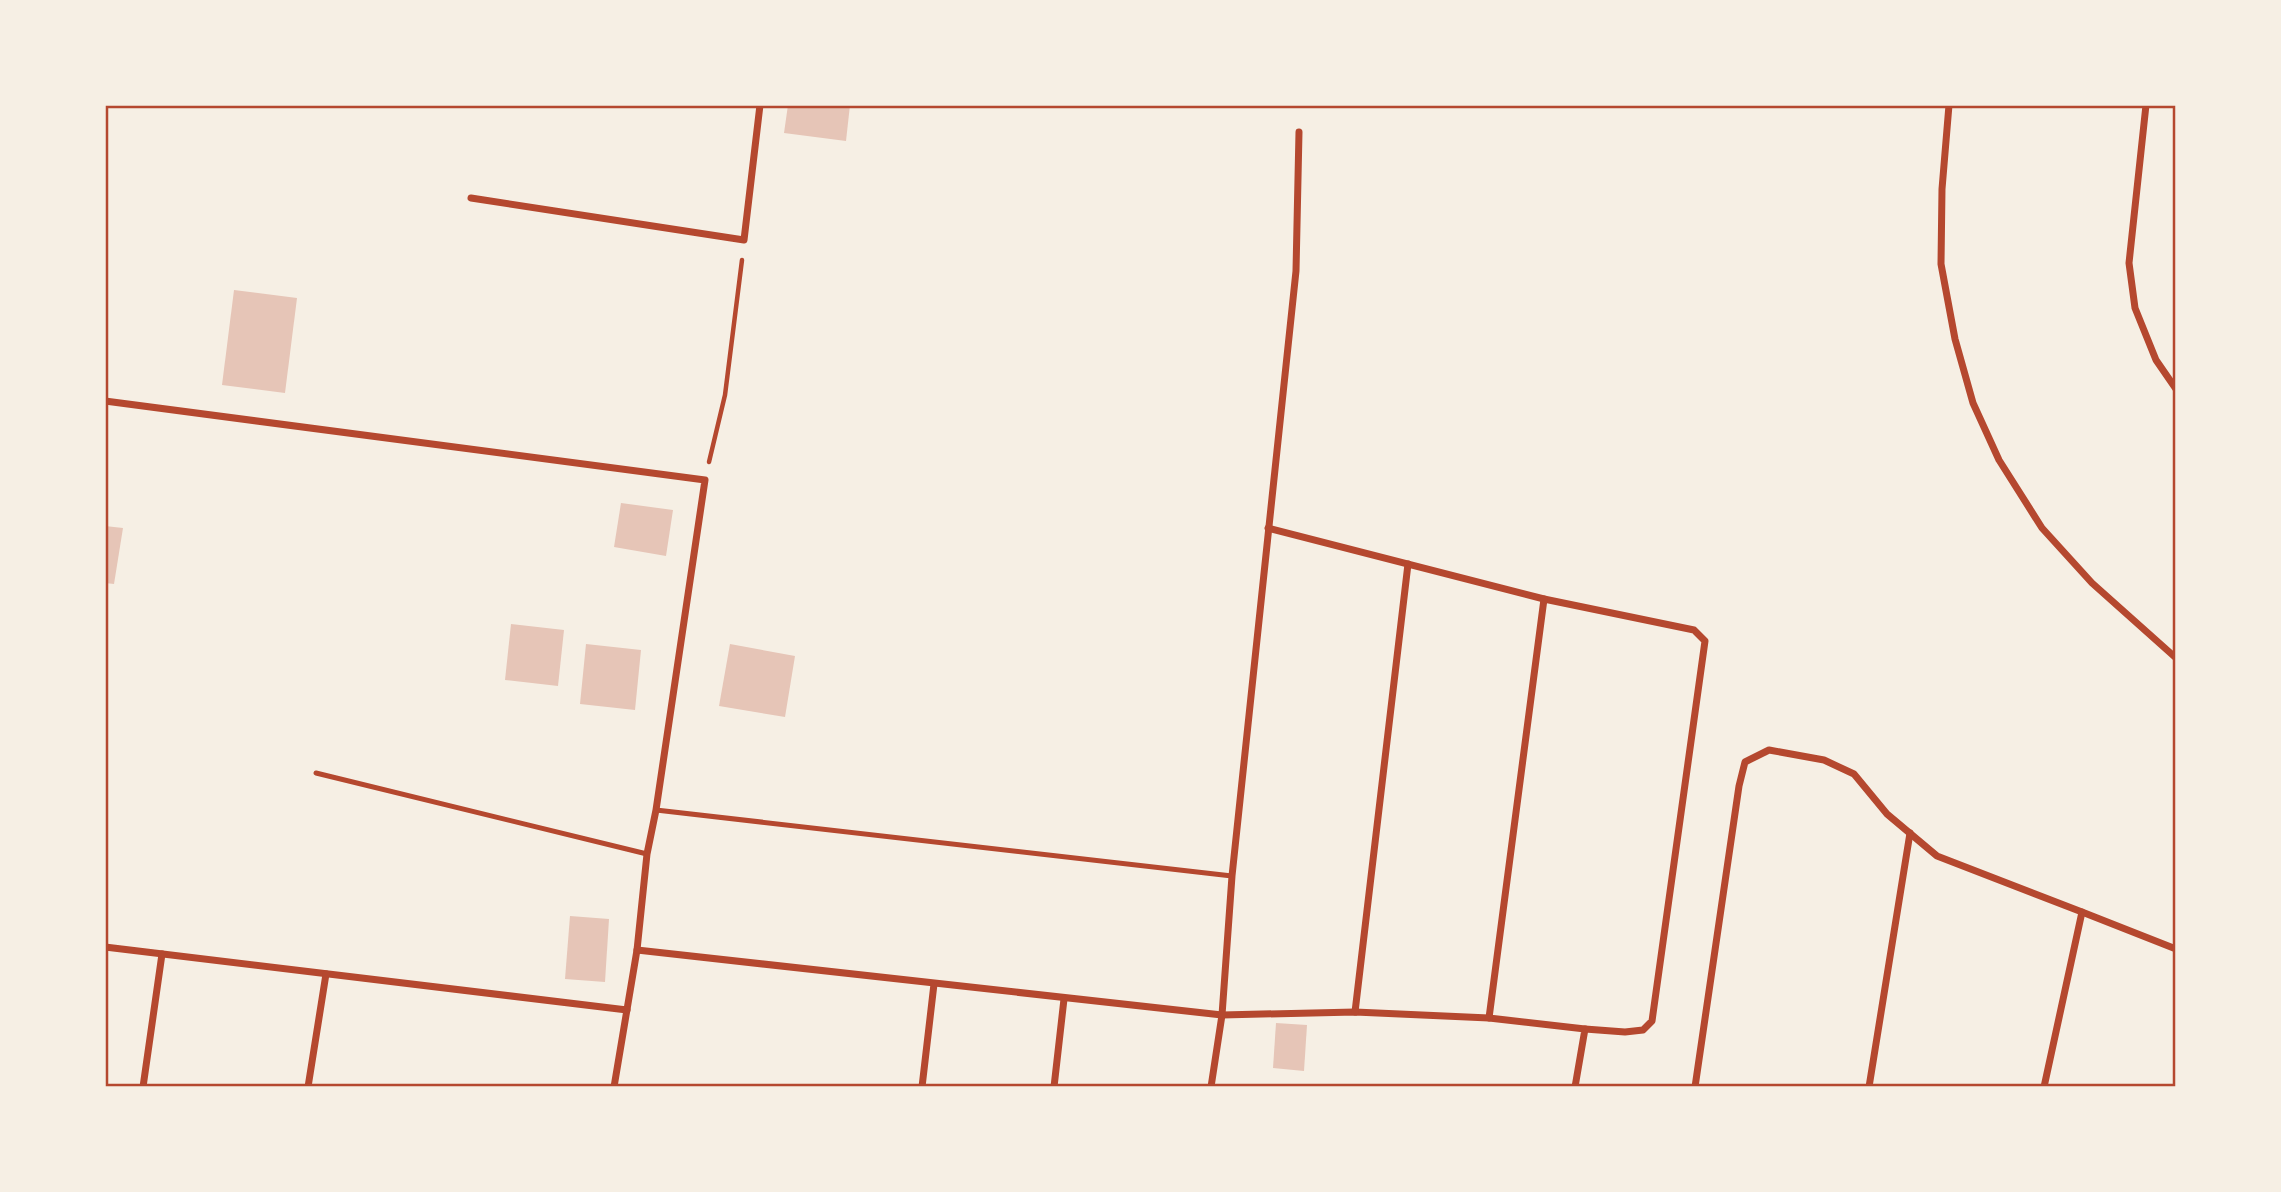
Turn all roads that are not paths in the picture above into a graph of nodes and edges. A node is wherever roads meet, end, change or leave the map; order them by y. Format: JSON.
{"nodes":[{"id":1,"x":760,"y":105,"type":"edge"},
{"id":2,"x":1949,"y":105,"type":"edge"},
{"id":3,"x":2146,"y":105,"type":"edge"},
{"id":4,"x":1299,"y":132,"type":"dead end"},
{"id":5,"x":471,"y":198,"type":"dead end"},
{"id":6,"x":2176,"y":390,"type":"edge"},
{"id":7,"x":105,"y":401,"type":"edge"},
{"id":8,"x":1268,"y":528,"type":"junction"},
{"id":9,"x":1408,"y":564,"type":"junction"},
{"id":10,"x":1544,"y":599,"type":"junction"},
{"id":11,"x":2176,"y":658,"type":"edge"},
{"id":12,"x":316,"y":773,"type":"dead end"},
{"id":13,"x":656,"y":810,"type":"junction"},
{"id":14,"x":1910,"y":833,"type":"junction"},
{"id":15,"x":647,"y":854,"type":"junction"},
{"id":16,"x":1232,"y":876,"type":"junction"},
{"id":17,"x":2082,"y":912,"type":"junction"},
{"id":18,"x":105,"y":947,"type":"edge"},
{"id":19,"x":636,"y":950,"type":"junction"},
{"id":20,"x":2176,"y":950,"type":"edge"},
{"id":21,"x":162,"y":954,"type":"junction"},
{"id":22,"x":326,"y":974,"type":"junction"},
{"id":23,"x":934,"y":984,"type":"junction"},
{"id":24,"x":1064,"y":999,"type":"junction"},
{"id":25,"x":627,"y":1010,"type":"junction"},
{"id":26,"x":1355,"y":1012,"type":"junction"},
{"id":27,"x":1222,"y":1015,"type":"junction"},
{"id":28,"x":1489,"y":1018,"type":"junction"},
{"id":29,"x":1585,"y":1029,"type":"junction"},
{"id":30,"x":143,"y":1087,"type":"edge"},
{"id":31,"x":308,"y":1087,"type":"edge"},
{"id":32,"x":614,"y":1087,"type":"edge"},
{"id":33,"x":922,"y":1087,"type":"edge"},
{"id":34,"x":1054,"y":1087,"type":"edge"},
{"id":35,"x":1211,"y":1087,"type":"edge"},
{"id":36,"x":1576,"y":1087,"type":"edge"},
{"id":37,"x":1695,"y":1087,"type":"edge"},
{"id":38,"x":1869,"y":1087,"type":"edge"},
{"id":39,"x":2044,"y":1087,"type":"edge"}],
"edges":[{"from":1,"to":5,"type":"street"},
{"from":2,"to":11,"type":"street"},
{"from":3,"to":6,"type":"street"},
{"from":4,"to":8,"type":"street"},
{"from":7,"to":13,"type":"street"},
{"from":8,"to":9,"type":"street"},
{"from":8,"to":16,"type":"street"},
{"from":9,"to":10,"type":"street"},
{"from":9,"to":26,"type":"street"},
{"from":10,"to":28,"type":"street"},
{"from":10,"to":29,"type":"street"},
{"from":12,"to":15,"type":"lane"},
{"from":13,"to":15,"type":"street"},
{"from":13,"to":16,"type":"lane"},
{"from":14,"to":17,"type":"street"},
{"from":14,"to":37,"type":"street"},
{"from":14,"to":38,"type":"street"},
{"from":15,"to":19,"type":"street"},
{"from":16,"to":27,"type":"street"},
{"from":17,"to":20,"type":"street"},
{"from":17,"to":39,"type":"street"},
{"from":18,"to":21,"type":"street"},
{"from":19,"to":23,"type":"street"},
{"from":19,"to":25,"type":"street"},
{"from":21,"to":22,"type":"street"},
{"from":21,"to":30,"type":"street"},
{"from":22,"to":25,"type":"street"},
{"from":22,"to":31,"type":"street"},
{"from":23,"to":24,"type":"street"},
{"from":23,"to":33,"type":"street"},
{"from":24,"to":27,"type":"street"},
{"from":24,"to":34,"type":"street"},
{"from":25,"to":32,"type":"street"},
{"from":26,"to":27,"type":"street"},
{"from":26,"to":28,"type":"street"},
{"from":27,"to":35,"type":"street"},
{"from":28,"to":29,"type":"street"},
{"from":29,"to":36,"type":"street"}]}
